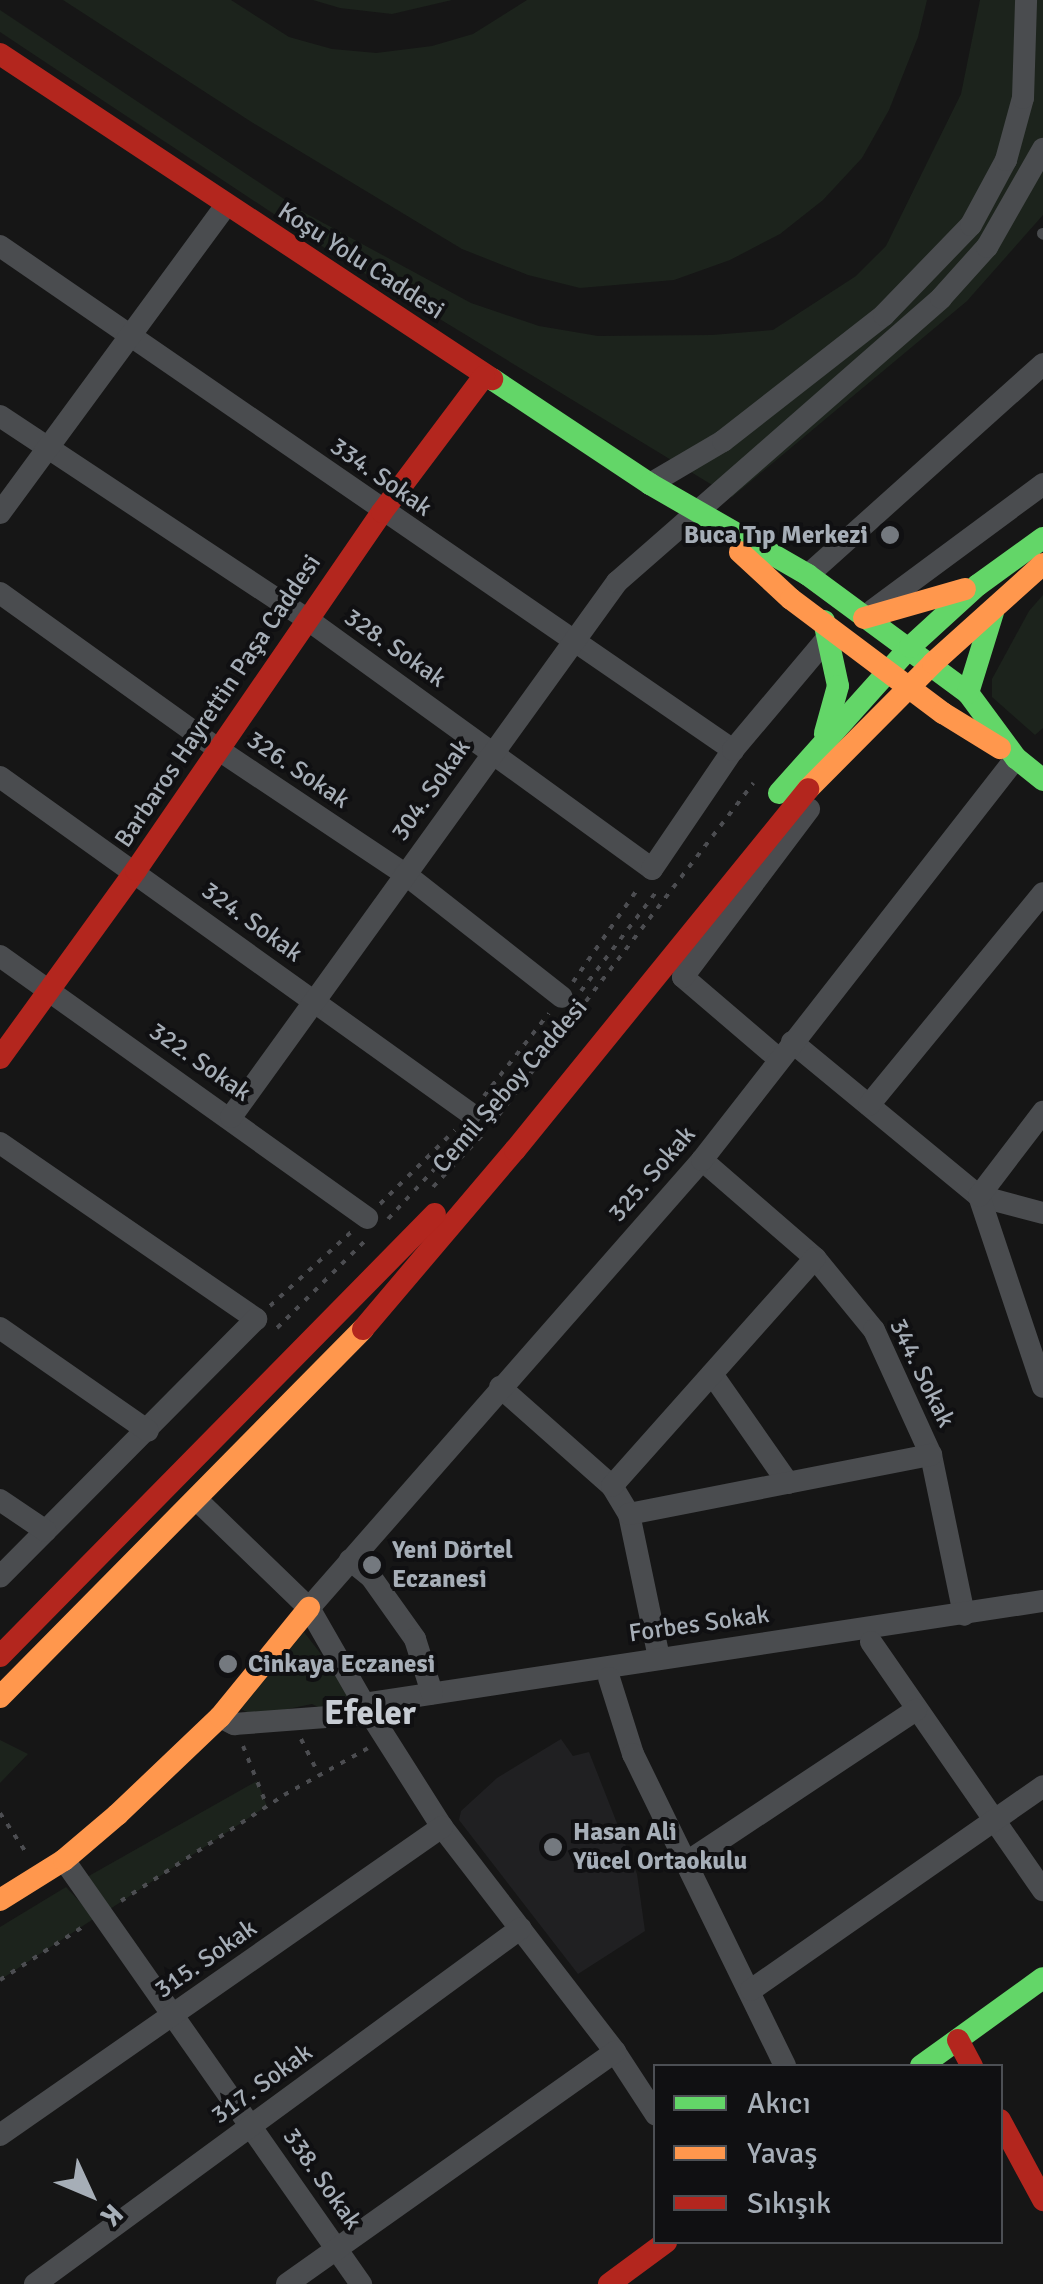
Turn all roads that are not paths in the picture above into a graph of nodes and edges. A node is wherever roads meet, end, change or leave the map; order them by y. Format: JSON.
{"nodes":[{"id":1,"x":1026,"y":0,"type":"edge"},
{"id":2,"x":0,"y":54,"type":"edge"},
{"id":3,"x":1043,"y":149,"type":"edge"},
{"id":4,"x":226,"y":205,"type":"junction"},
{"id":5,"x":0,"y":246,"type":"edge"},
{"id":6,"x":132,"y":336,"type":"junction"},
{"id":7,"x":1043,"y":364,"type":"edge"},
{"id":8,"x":484,"y":376,"type":"junction"},
{"id":9,"x":0,"y":416,"type":"edge"},
{"id":10,"x":47,"y":450,"type":"junction"},
{"id":11,"x":650,"y":484,"type":"junction"},
{"id":12,"x":1043,"y":484,"type":"edge"},
{"id":13,"x":694,"y":510,"type":"junction"},
{"id":14,"x":382,"y":512,"type":"junction"},
{"id":15,"x":0,"y":514,"type":"edge"},
{"id":16,"x":1043,"y":538,"type":"edge"},
{"id":17,"x":1043,"y":564,"type":"edge"},
{"id":18,"x":808,"y":575,"type":"junction"},
{"id":19,"x":978,"y":585,"type":"junction"},
{"id":20,"x":0,"y":594,"type":"edge"},
{"id":21,"x":994,"y":608,"type":"junction"},
{"id":22,"x":864,"y":618,"type":"junction"},
{"id":23,"x":307,"y":619,"type":"junction"},
{"id":24,"x":826,"y":629,"type":"junction"},
{"id":25,"x":575,"y":643,"type":"junction"},
{"id":26,"x":910,"y":646,"type":"junction"},
{"id":27,"x":933,"y":664,"type":"junction"},
{"id":28,"x":888,"y":670,"type":"junction"},
{"id":29,"x":909,"y":687,"type":"junction"},
{"id":30,"x":968,"y":693,"type":"junction"},
{"id":31,"x":866,"y":734,"type":"junction"},
{"id":32,"x":823,"y":738,"type":"junction"},
{"id":33,"x":218,"y":750,"type":"junction"},
{"id":34,"x":492,"y":750,"type":"junction"},
{"id":35,"x":734,"y":750,"type":"junction"},
{"id":36,"x":1016,"y":758,"type":"junction"},
{"id":37,"x":0,"y":776,"type":"edge"},
{"id":38,"x":1043,"y":780,"type":"edge"},
{"id":39,"x":136,"y":870,"type":"junction"},
{"id":40,"x":404,"y":874,"type":"junction"},
{"id":41,"x":1043,"y":893,"type":"edge"},
{"id":42,"x":0,"y":956,"type":"edge"},
{"id":43,"x":48,"y":990,"type":"junction"},
{"id":44,"x":567,"y":1000,"type":"road end"},
{"id":45,"x":314,"y":1001,"type":"junction"},
{"id":46,"x":786,"y":1051,"type":"junction"},
{"id":47,"x":0,"y":1058,"type":"edge"},
{"id":48,"x":869,"y":1105,"type":"junction"},
{"id":49,"x":1043,"y":1112,"type":"edge"},
{"id":50,"x":231,"y":1117,"type":"junction"},
{"id":51,"x":474,"y":1121,"type":"road end"},
{"id":52,"x":0,"y":1143,"type":"edge"},
{"id":53,"x":702,"y":1160,"type":"junction"},
{"id":54,"x":979,"y":1196,"type":"junction"},
{"id":55,"x":1043,"y":1213,"type":"edge"},
{"id":56,"x":371,"y":1228,"type":"road end"},
{"id":57,"x":815,"y":1258,"type":"junction"},
{"id":58,"x":0,"y":1328,"type":"edge"},
{"id":59,"x":712,"y":1374,"type":"junction"},
{"id":60,"x":1043,"y":1386,"type":"edge"},
{"id":61,"x":500,"y":1387,"type":"junction"},
{"id":62,"x":148,"y":1431,"type":"junction"},
{"id":63,"x":931,"y":1455,"type":"junction"},
{"id":64,"x":788,"y":1484,"type":"junction"},
{"id":65,"x":612,"y":1486,"type":"junction"},
{"id":66,"x":0,"y":1500,"type":"edge"},
{"id":67,"x":197,"y":1500,"type":"junction"},
{"id":68,"x":629,"y":1514,"type":"junction"},
{"id":69,"x":46,"y":1531,"type":"junction"},
{"id":70,"x":350,"y":1560,"type":"junction"},
{"id":71,"x":0,"y":1578,"type":"edge"},
{"id":72,"x":1043,"y":1601,"type":"edge"},
{"id":73,"x":308,"y":1608,"type":"junction"},
{"id":74,"x":1043,"y":1614,"type":"edge"},
{"id":75,"x":964,"y":1615,"type":"junction"},
{"id":76,"x":871,"y":1642,"type":"junction"},
{"id":77,"x":0,"y":1656,"type":"edge"},
{"id":78,"x":659,"y":1658,"type":"junction"},
{"id":79,"x":608,"y":1678,"type":"junction"},
{"id":80,"x":6,"y":1692,"type":"edge"},
{"id":81,"x":432,"y":1693,"type":"junction"},
{"id":82,"x":367,"y":1710,"type":"junction"},
{"id":83,"x":916,"y":1710,"type":"junction"},
{"id":84,"x":227,"y":1720,"type":"junction"},
{"id":85,"x":1043,"y":1786,"type":"edge"},
{"id":86,"x":994,"y":1822,"type":"junction"},
{"id":87,"x":442,"y":1827,"type":"junction"},
{"id":88,"x":64,"y":1860,"type":"junction"},
{"id":89,"x":687,"y":1862,"type":"junction"},
{"id":90,"x":1043,"y":1890,"type":"edge"},
{"id":91,"x":0,"y":1900,"type":"edge"},
{"id":92,"x":521,"y":1928,"type":"junction"},
{"id":93,"x":1043,"y":1978,"type":"edge"},
{"id":94,"x":750,"y":1990,"type":"junction"},
{"id":95,"x":174,"y":2014,"type":"junction"},
{"id":96,"x":958,"y":2040,"type":"junction"},
{"id":97,"x":615,"y":2052,"type":"junction"},
{"id":98,"x":783,"y":2064,"type":"edge"},
{"id":99,"x":924,"y":2064,"type":"edge"},
{"id":100,"x":971,"y":2064,"type":"edge"},
{"id":101,"x":653,"y":2111,"type":"edge"},
{"id":102,"x":252,"y":2126,"type":"junction"},
{"id":103,"x":1003,"y":2126,"type":"edge"},
{"id":104,"x":0,"y":2135,"type":"edge"},
{"id":105,"x":1042,"y":2197,"type":"edge"},
{"id":106,"x":663,"y":2244,"type":"edge"},
{"id":107,"x":337,"y":2249,"type":"junction"},
{"id":108,"x":35,"y":2284,"type":"edge"},
{"id":109,"x":287,"y":2284,"type":"edge"},
{"id":110,"x":362,"y":2284,"type":"edge"},
{"id":111,"x":610,"y":2284,"type":"edge"}],
"edges":[{"from":1,"to":11,"type":"street"},
{"from":2,"to":4,"type":"main road","name":"Koşu Yolu Caddesi"},
{"from":3,"to":13,"type":"street","name":"304. Sokak"},
{"from":4,"to":6,"type":"street"},
{"from":4,"to":8,"type":"main road","name":"Koşu Yolu Caddesi"},
{"from":5,"to":6,"type":"street","name":"334. Sokak"},
{"from":6,"to":10,"type":"street"},
{"from":6,"to":14,"type":"street","name":"334. Sokak"},
{"from":7,"to":18,"type":"street"},
{"from":8,"to":11,"type":"main road","name":"Koşu Yolu Caddesi"},
{"from":8,"to":14,"type":"main road","name":"Barbaros Hayrettin Paşa Caddesi"},
{"from":9,"to":10,"type":"street","name":"328. Sokak"},
{"from":10,"to":15,"type":"street"},
{"from":10,"to":23,"type":"street","name":"328. Sokak"},
{"from":11,"to":13,"type":"main road","name":"Koşu Yolu Caddesi"},
{"from":12,"to":22,"type":"street"},
{"from":13,"to":18,"type":"main road","name":"Koşu Yolu Caddesi"},
{"from":13,"to":24,"type":"main road","name":"Koşu Yolu Caddesi"},
{"from":13,"to":25,"type":"street","name":"304. Sokak"},
{"from":14,"to":23,"type":"main road","name":"Barbaros Hayrettin Paşa Caddesi"},
{"from":14,"to":25,"type":"street","name":"334. Sokak"},
{"from":16,"to":19,"type":"main road","name":"Cemil Şeboy Caddesi"},
{"from":17,"to":21,"type":"main road"},
{"from":18,"to":22,"type":"main road","name":"Koşu Yolu Caddesi"},
{"from":19,"to":22,"type":"main road"},
{"from":19,"to":26,"type":"main road","name":"Cemil Şeboy Caddesi"},
{"from":20,"to":33,"type":"street","name":"326. Sokak"},
{"from":21,"to":27,"type":"main road"},
{"from":21,"to":30,"type":"main road"},
{"from":22,"to":26,"type":"main road","name":"Koşu Yolu Caddesi"},
{"from":23,"to":33,"type":"main road","name":"Barbaros Hayrettin Paşa Caddesi"},
{"from":23,"to":34,"type":"street","name":"328. Sokak"},
{"from":24,"to":28,"type":"main road","name":"Koşu Yolu Caddesi"},
{"from":24,"to":32,"type":"main road"},
{"from":24,"to":35,"type":"street"},
{"from":25,"to":34,"type":"street","name":"304. Sokak"},
{"from":25,"to":35,"type":"street","name":"334. Sokak"},
{"from":26,"to":27,"type":"main road","name":"Koşu Yolu Caddesi"},
{"from":26,"to":28,"type":"main road","name":"Cemil Şeboy Caddesi"},
{"from":27,"to":29,"type":"main road","name":"Cemil Şeboy Caddesi"},
{"from":27,"to":30,"type":"main road","name":"Koşu Yolu Caddesi"},
{"from":28,"to":29,"type":"main road","name":"Koşu Yolu Caddesi"},
{"from":28,"to":32,"type":"main road","name":"Cemil Şeboy Caddesi"},
{"from":29,"to":31,"type":"main road","name":"Cemil Şeboy Caddesi"},
{"from":29,"to":36,"type":"main road","name":"Koşu Yolu Caddesi"},
{"from":30,"to":36,"type":"main road"},
{"from":31,"to":46,"type":"street"},
{"from":31,"to":67,"type":"main road","name":"Cemil Şeboy Caddesi"},
{"from":32,"to":77,"type":"main road","name":"Cemil Şeboy Caddesi"},
{"from":33,"to":39,"type":"main road","name":"Barbaros Hayrettin Paşa Caddesi"},
{"from":33,"to":40,"type":"street","name":"326. Sokak"},
{"from":34,"to":35,"type":"street","name":"328. Sokak"},
{"from":34,"to":40,"type":"street","name":"304. Sokak"},
{"from":36,"to":38,"type":"main road"},
{"from":36,"to":46,"type":"street","name":"325. Sokak"},
{"from":37,"to":39,"type":"street","name":"324. Sokak"},
{"from":39,"to":43,"type":"main road","name":"Barbaros Hayrettin Paşa Caddesi"},
{"from":39,"to":45,"type":"street","name":"324. Sokak"},
{"from":40,"to":44,"type":"street","name":"326. Sokak"},
{"from":40,"to":45,"type":"street","name":"304. Sokak"},
{"from":41,"to":48,"type":"street"},
{"from":42,"to":43,"type":"street","name":"322. Sokak"},
{"from":43,"to":47,"type":"main road","name":"Barbaros Hayrettin Paşa Caddesi"},
{"from":43,"to":50,"type":"street","name":"322. Sokak"},
{"from":45,"to":50,"type":"street","name":"304. Sokak"},
{"from":45,"to":51,"type":"street","name":"324. Sokak"},
{"from":46,"to":48,"type":"street"},
{"from":46,"to":53,"type":"street","name":"325. Sokak"},
{"from":48,"to":54,"type":"street"},
{"from":49,"to":54,"type":"street"},
{"from":50,"to":56,"type":"street","name":"322. Sokak"},
{"from":52,"to":62,"type":"street"},
{"from":53,"to":57,"type":"street","name":"344. Sokak"},
{"from":53,"to":61,"type":"street","name":"325. Sokak"},
{"from":54,"to":55,"type":"street"},
{"from":54,"to":60,"type":"street"},
{"from":57,"to":59,"type":"street"},
{"from":57,"to":63,"type":"street","name":"344. Sokak"},
{"from":58,"to":62,"type":"street"},
{"from":59,"to":64,"type":"street"},
{"from":59,"to":65,"type":"street"},
{"from":61,"to":65,"type":"street"},
{"from":61,"to":70,"type":"street","name":"325. Sokak"},
{"from":62,"to":69,"type":"street"},
{"from":63,"to":64,"type":"street"},
{"from":63,"to":75,"type":"street","name":"344. Sokak"},
{"from":64,"to":68,"type":"street"},
{"from":65,"to":68,"type":"street"},
{"from":66,"to":69,"type":"street"},
{"from":67,"to":73,"type":"street"},
{"from":67,"to":80,"type":"main road","name":"Cemil Şeboy Caddesi"},
{"from":68,"to":78,"type":"street"},
{"from":69,"to":71,"type":"street"},
{"from":70,"to":73,"type":"street","name":"325. Sokak"},
{"from":70,"to":81,"type":"street"},
{"from":72,"to":75,"type":"street","name":"Forbes Sokak"},
{"from":73,"to":82,"type":"street"},
{"from":73,"to":84,"type":"main road"},
{"from":74,"to":76,"type":"street","name":"Forbes Sokak"},
{"from":75,"to":78,"type":"street","name":"Forbes Sokak"},
{"from":76,"to":79,"type":"street","name":"Forbes Sokak"},
{"from":76,"to":83,"type":"street"},
{"from":78,"to":81,"type":"street","name":"Forbes Sokak"},
{"from":79,"to":82,"type":"street","name":"Forbes Sokak"},
{"from":79,"to":89,"type":"street"},
{"from":81,"to":82,"type":"street","name":"Forbes Sokak"},
{"from":82,"to":84,"type":"street","name":"Forbes Sokak"},
{"from":82,"to":87,"type":"street"},
{"from":83,"to":86,"type":"street"},
{"from":83,"to":89,"type":"street"},
{"from":84,"to":88,"type":"main road"},
{"from":85,"to":86,"type":"street"},
{"from":86,"to":90,"type":"street"},
{"from":86,"to":94,"type":"street"},
{"from":87,"to":92,"type":"street"},
{"from":87,"to":95,"type":"street","name":"315. Sokak"},
{"from":88,"to":91,"type":"main road"},
{"from":88,"to":95,"type":"street","name":"338. Sokak"},
{"from":89,"to":94,"type":"street"},
{"from":92,"to":97,"type":"street"},
{"from":92,"to":102,"type":"street","name":"317. Sokak"},
{"from":93,"to":96,"type":"main road"},
{"from":94,"to":98,"type":"street"},
{"from":95,"to":102,"type":"street","name":"338. Sokak"},
{"from":95,"to":104,"type":"street","name":"315. Sokak"},
{"from":96,"to":99,"type":"main road"},
{"from":96,"to":100,"type":"main road"},
{"from":97,"to":101,"type":"street"},
{"from":97,"to":107,"type":"street"},
{"from":102,"to":107,"type":"street","name":"338. Sokak"},
{"from":102,"to":108,"type":"street","name":"317. Sokak"},
{"from":103,"to":105,"type":"main road"},
{"from":106,"to":111,"type":"main road"},
{"from":107,"to":109,"type":"street"},
{"from":107,"to":110,"type":"street","name":"338. Sokak"}]}
